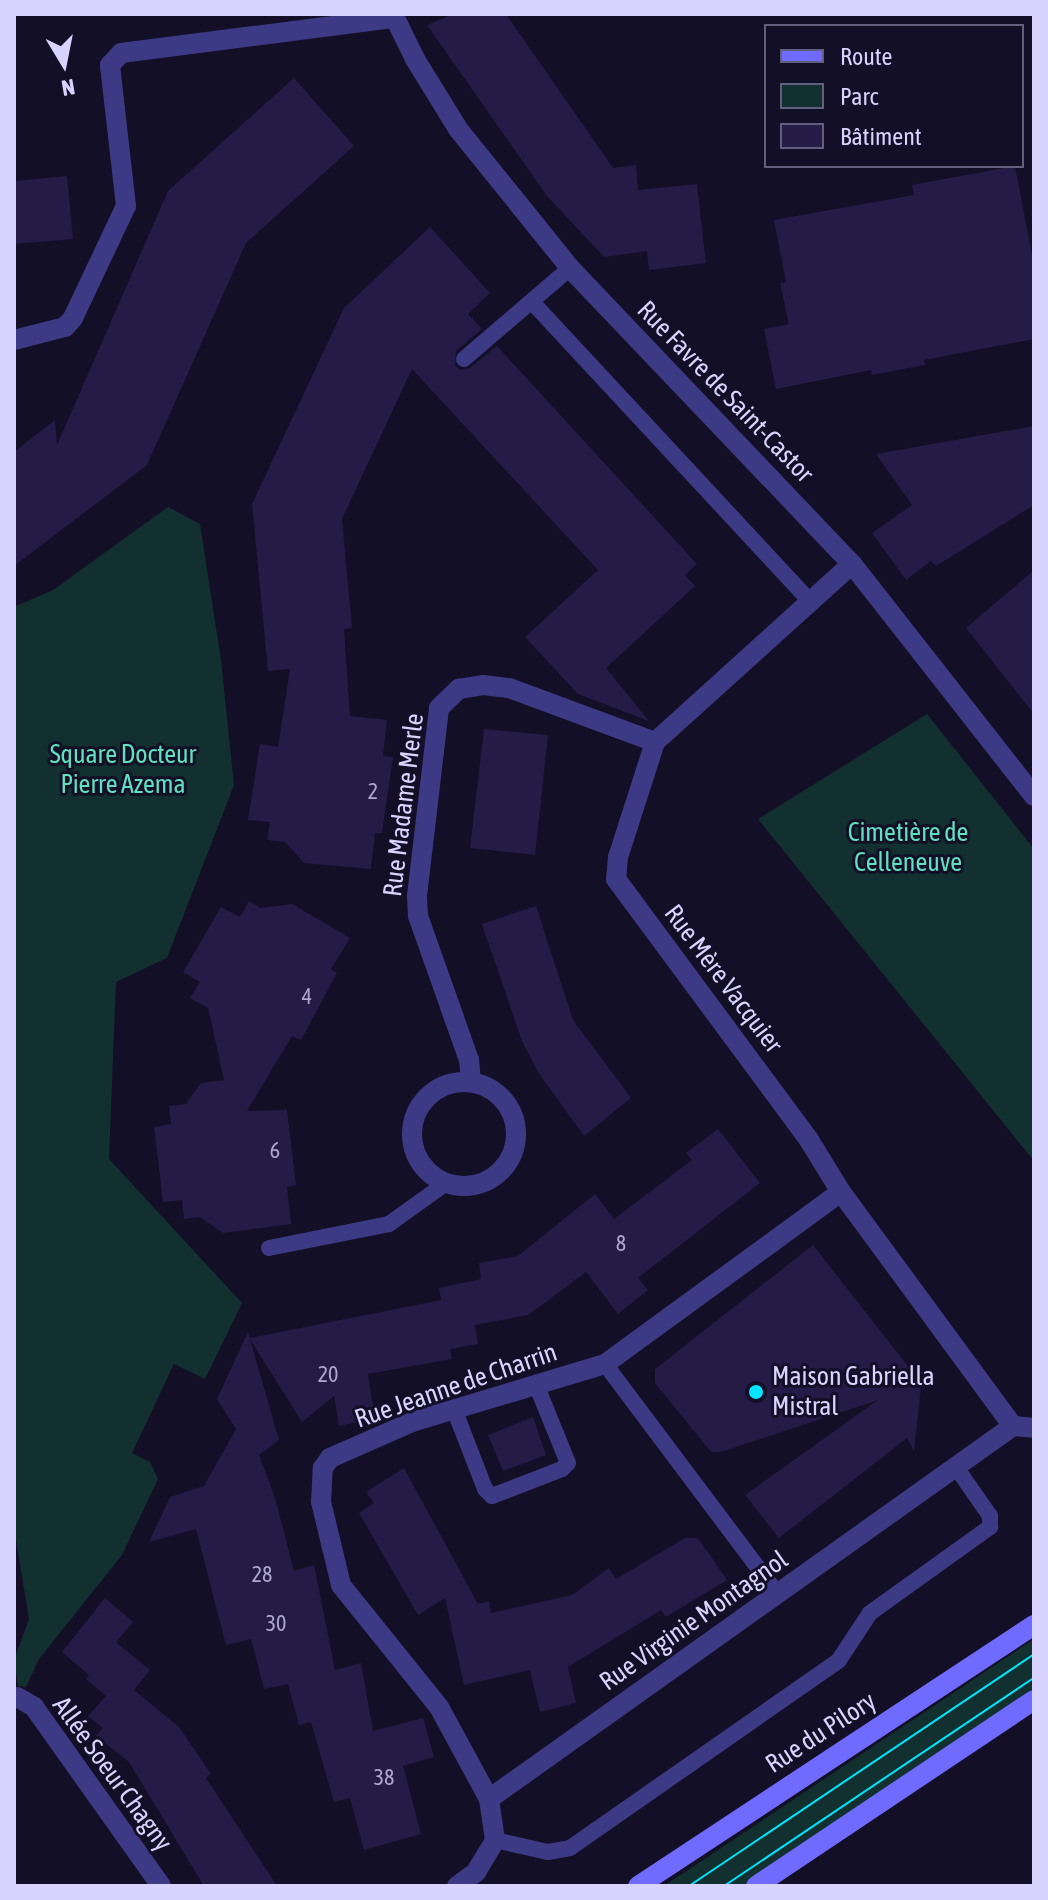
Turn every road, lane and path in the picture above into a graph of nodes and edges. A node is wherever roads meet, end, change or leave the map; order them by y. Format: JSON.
{"nodes":[{"id":1,"x":394,"y":16,"type":"edge"},
{"id":2,"x":570,"y":268,"type":"junction"},
{"id":3,"x":532,"y":302,"type":"junction"},
{"id":4,"x":14,"y":340,"type":"edge"},
{"id":5,"x":464,"y":359,"type":"dead end"},
{"id":6,"x":852,"y":564,"type":"junction"},
{"id":7,"x":812,"y":603,"type":"junction"},
{"id":8,"x":655,"y":742,"type":"junction"},
{"id":9,"x":1034,"y":796,"type":"edge"},
{"id":10,"x":471,"y":1082,"type":"junction"},
{"id":11,"x":446,"y":1183,"type":"junction"},
{"id":12,"x":841,"y":1192,"type":"junction"},
{"id":13,"x":269,"y":1248,"type":"dead end"},
{"id":14,"x":605,"y":1364,"type":"junction"},
{"id":15,"x":536,"y":1384,"type":"junction"},
{"id":16,"x":454,"y":1409,"type":"junction"},
{"id":17,"x":1024,"y":1427,"type":"edge"},
{"id":18,"x":956,"y":1467,"type":"junction"},
{"id":19,"x":778,"y":1594,"type":"junction"},
{"id":20,"x":1034,"y":1625,"type":"edge"},
{"id":21,"x":17,"y":1697,"type":"dead end"},
{"id":22,"x":1034,"y":1700,"type":"edge"},
{"id":23,"x":489,"y":1799,"type":"junction"},
{"id":24,"x":495,"y":1840,"type":"junction"},
{"id":25,"x":161,"y":1886,"type":"edge"},
{"id":26,"x":457,"y":1886,"type":"edge"},
{"id":27,"x":638,"y":1886,"type":"edge"},
{"id":28,"x":756,"y":1886,"type":"edge"}],
"edges":[{"from":1,"to":2,"type":"street","name":"Rue Favre de Saint-Castor"},
{"from":1,"to":4,"type":"street"},
{"from":2,"to":3,"type":"lane"},
{"from":2,"to":6,"type":"street","name":"Rue Favre de Saint-Castor"},
{"from":3,"to":5,"type":"lane"},
{"from":3,"to":7,"type":"lane"},
{"from":6,"to":7,"type":"street"},
{"from":6,"to":9,"type":"street","name":"Rue Favre de Saint-Castor"},
{"from":7,"to":8,"type":"street"},
{"from":8,"to":10,"type":"street","name":"Rue Madame Merle"},
{"from":8,"to":12,"type":"street","name":"Rue Mère Vacquier"},
{"from":10,"to":11,"type":"street"},
{"from":10,"to":11,"type":"street"},
{"from":11,"to":13,"type":"lane"},
{"from":12,"to":14,"type":"street","name":"Rue Jeanne de Charrin"},
{"from":12,"to":17,"type":"street","name":"Rue Mère Vacquier"},
{"from":14,"to":15,"type":"street","name":"Rue Jeanne de Charrin"},
{"from":14,"to":19,"type":"lane"},
{"from":15,"to":16,"type":"street","name":"Rue Jeanne de Charrin"},
{"from":15,"to":16,"type":"lane"},
{"from":16,"to":23,"type":"street","name":"Rue Jeanne de Charrin"},
{"from":17,"to":18,"type":"street","name":"Rue Virginie Montagnol"},
{"from":18,"to":19,"type":"street","name":"Rue Virginie Montagnol"},
{"from":18,"to":24,"type":"lane"},
{"from":19,"to":23,"type":"street","name":"Rue Virginie Montagnol"},
{"from":20,"to":27,"type":"main road","name":"Rue du Pilory"},
{"from":21,"to":25,"type":"street","name":"Allée Soeur Chagny"},
{"from":22,"to":28,"type":"main road"},
{"from":23,"to":24,"type":"street"},
{"from":24,"to":26,"type":"street"}]}
